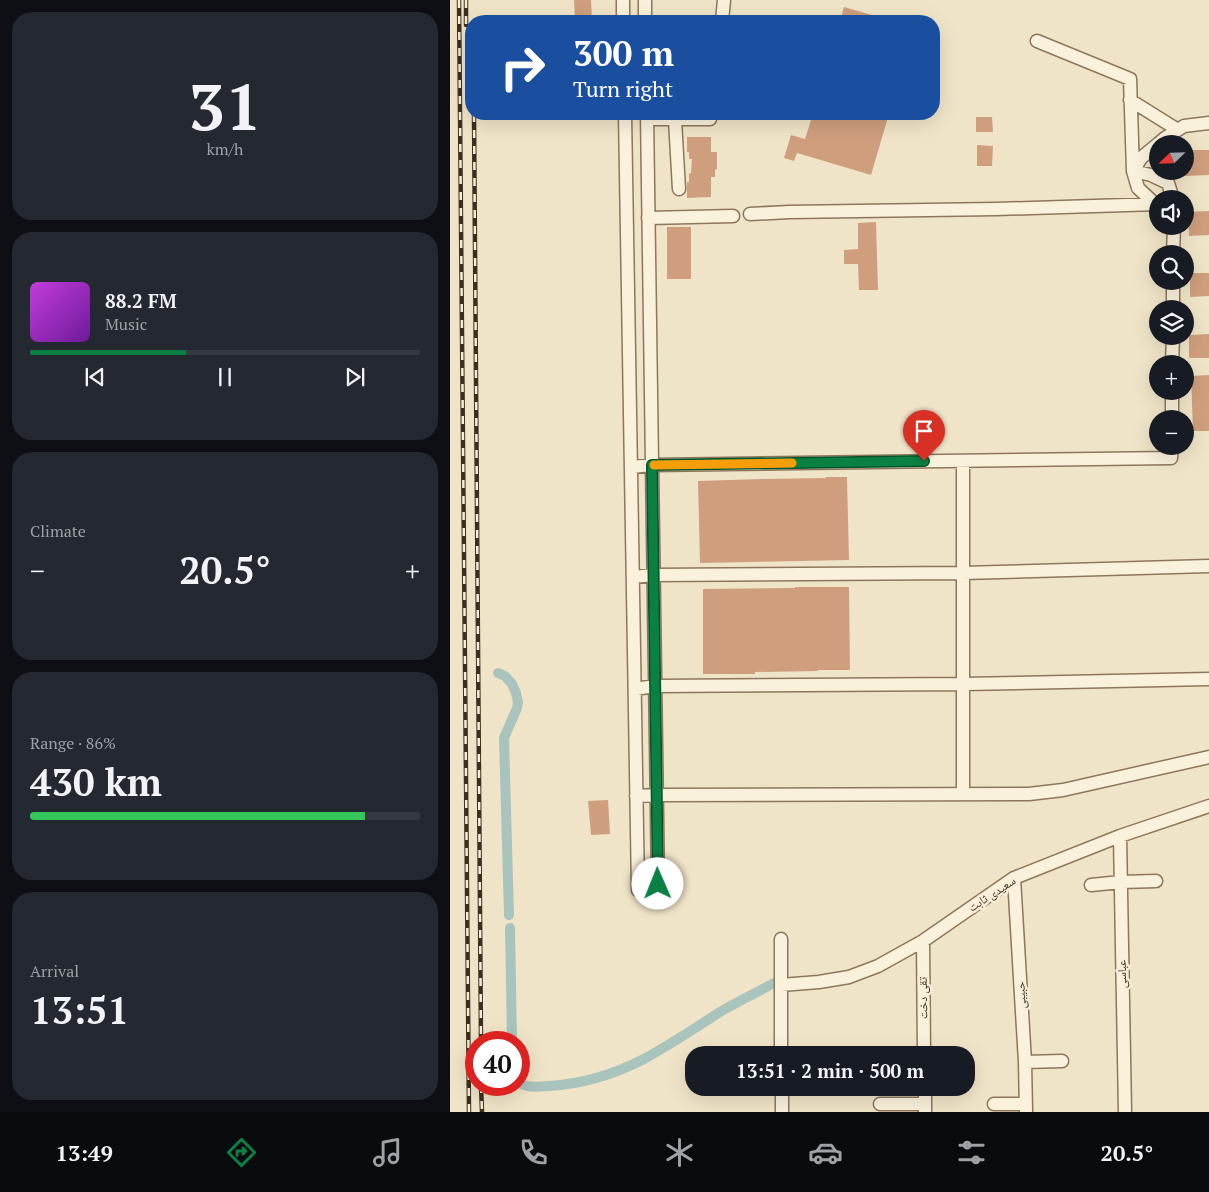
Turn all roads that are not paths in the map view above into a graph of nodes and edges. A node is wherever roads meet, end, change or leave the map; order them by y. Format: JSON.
{"nodes":[{"id":1,"x":623,"y":0,"type":"edge"},
{"id":2,"x":645,"y":0,"type":"edge"},
{"id":3,"x":724,"y":0,"type":"edge"},
{"id":4,"x":623,"y":15,"type":"edge"},
{"id":5,"x":645,"y":15,"type":"edge"},
{"id":6,"x":723,"y":15,"type":"edge"},
{"id":7,"x":1037,"y":41,"type":"dead end"},
{"id":8,"x":1130,"y":100,"type":"junction"},
{"id":9,"x":625,"y":120,"type":"edge"},
{"id":10,"x":647,"y":120,"type":"edge"},
{"id":11,"x":675,"y":120,"type":"joint"},
{"id":12,"x":710,"y":120,"type":"edge"},
{"id":13,"x":1209,"y":123,"type":"edge"},
{"id":14,"x":1178,"y":130,"type":"junction"},
{"id":15,"x":1171,"y":135,"type":"edge"},
{"id":16,"x":1149,"y":151,"type":"edge"},
{"id":17,"x":1133,"y":171,"type":"junction"},
{"id":18,"x":1149,"y":175,"type":"edge"},
{"id":19,"x":679,"y":189,"type":"dead end"},
{"id":20,"x":1149,"y":198,"type":"edge"},
{"id":21,"x":1149,"y":204,"type":"edge"},
{"id":22,"x":626,"y":208,"type":"junction"},
{"id":23,"x":648,"y":213,"type":"junction"},
{"id":24,"x":750,"y":214,"type":"dead end"},
{"id":25,"x":733,"y":216,"type":"dead end"},
{"id":26,"x":1171,"y":455,"type":"edge"},
{"id":27,"x":963,"y":460,"type":"junction"},
{"id":28,"x":652,"y":465,"type":"junction"},
{"id":29,"x":631,"y":467,"type":"junction"},
{"id":30,"x":1209,"y":566,"type":"edge"},
{"id":31,"x":963,"y":573,"type":"junction"},
{"id":32,"x":653,"y":575,"type":"junction"},
{"id":33,"x":632,"y":577,"type":"junction"},
{"id":34,"x":1209,"y":679,"type":"edge"},
{"id":35,"x":964,"y":684,"type":"junction"},
{"id":36,"x":655,"y":686,"type":"junction"},
{"id":37,"x":634,"y":689,"type":"junction"},
{"id":38,"x":1209,"y":757,"type":"edge"},
{"id":39,"x":963,"y":794,"type":"junction"},
{"id":40,"x":656,"y":795,"type":"junction"},
{"id":41,"x":636,"y":796,"type":"junction"},
{"id":42,"x":1209,"y":806,"type":"edge"},
{"id":43,"x":1120,"y":836,"type":"junction"},
{"id":44,"x":1014,"y":878,"type":"junction"},
{"id":45,"x":1156,"y":881,"type":"dead end"},
{"id":46,"x":1121,"y":882,"type":"junction"},
{"id":47,"x":1091,"y":885,"type":"dead end"},
{"id":48,"x":781,"y":939,"type":"dead end"},
{"id":49,"x":923,"y":941,"type":"junction"},
{"id":50,"x":781,"y":985,"type":"junction"},
{"id":51,"x":781,"y":1046,"type":"edge"},
{"id":52,"x":924,"y":1046,"type":"edge"},
{"id":53,"x":1062,"y":1061,"type":"dead end"},
{"id":54,"x":1024,"y":1062,"type":"junction"},
{"id":55,"x":782,"y":1096,"type":"edge"},
{"id":56,"x":880,"y":1104,"type":"dead end"},
{"id":57,"x":994,"y":1104,"type":"dead end"},
{"id":58,"x":925,"y":1108,"type":"edge"},
{"id":59,"x":1026,"y":1108,"type":"edge"},
{"id":60,"x":782,"y":1112,"type":"edge"},
{"id":61,"x":1125,"y":1112,"type":"edge"}],
"edges":[{"from":1,"to":4,"type":"street"},
{"from":2,"to":5,"type":"street"},
{"from":3,"to":6,"type":"street"},
{"from":7,"to":8,"type":"street"},
{"from":8,"to":14,"type":"street"},
{"from":8,"to":17,"type":"street"},
{"from":9,"to":22,"type":"street"},
{"from":10,"to":23,"type":"street"},
{"from":11,"to":12,"type":"street"},
{"from":11,"to":19,"type":"street"},
{"from":13,"to":14,"type":"street"},
{"from":14,"to":15,"type":"street"},
{"from":16,"to":17,"type":"street"},
{"from":17,"to":18,"type":"street"},
{"from":17,"to":20,"type":"street"},
{"from":21,"to":24,"type":"street"},
{"from":22,"to":23,"type":"street"},
{"from":22,"to":29,"type":"street"},
{"from":23,"to":25,"type":"street"},
{"from":23,"to":28,"type":"street"},
{"from":26,"to":27,"type":"street"},
{"from":27,"to":28,"type":"street"},
{"from":27,"to":31,"type":"street"},
{"from":28,"to":29,"type":"street"},
{"from":28,"to":32,"type":"street"},
{"from":29,"to":33,"type":"street"},
{"from":30,"to":31,"type":"street"},
{"from":31,"to":32,"type":"street"},
{"from":31,"to":35,"type":"street"},
{"from":32,"to":33,"type":"street"},
{"from":32,"to":36,"type":"street"},
{"from":33,"to":37,"type":"street"},
{"from":34,"to":35,"type":"street"},
{"from":35,"to":36,"type":"street"},
{"from":35,"to":39,"type":"street"},
{"from":36,"to":37,"type":"street"},
{"from":36,"to":40,"type":"street"},
{"from":37,"to":41,"type":"street"},
{"from":38,"to":39,"type":"street"},
{"from":39,"to":40,"type":"street"},
{"from":40,"to":41,"type":"street"},
{"from":40,"to":41,"type":"street"},
{"from":42,"to":43,"type":"street","name":"سعیدی ثابت"},
{"from":43,"to":44,"type":"street","name":"سعیدی ثابت"},
{"from":43,"to":46,"type":"street","name":"عباسی"},
{"from":44,"to":49,"type":"street","name":"سعیدی ثابت"},
{"from":44,"to":54,"type":"street","name":"حبیبی"},
{"from":45,"to":46,"type":"street"},
{"from":46,"to":47,"type":"street"},
{"from":46,"to":61,"type":"street","name":"عباسی"},
{"from":48,"to":50,"type":"street"},
{"from":49,"to":50,"type":"street","name":"سعیدی ثابت"},
{"from":49,"to":52,"type":"street","name":"تقی دخت"},
{"from":50,"to":51,"type":"street"},
{"from":53,"to":54,"type":"street"},
{"from":54,"to":59,"type":"street","name":"حبیبی"},
{"from":55,"to":60,"type":"street"},
{"from":56,"to":58,"type":"street"},
{"from":57,"to":59,"type":"street"}]}
